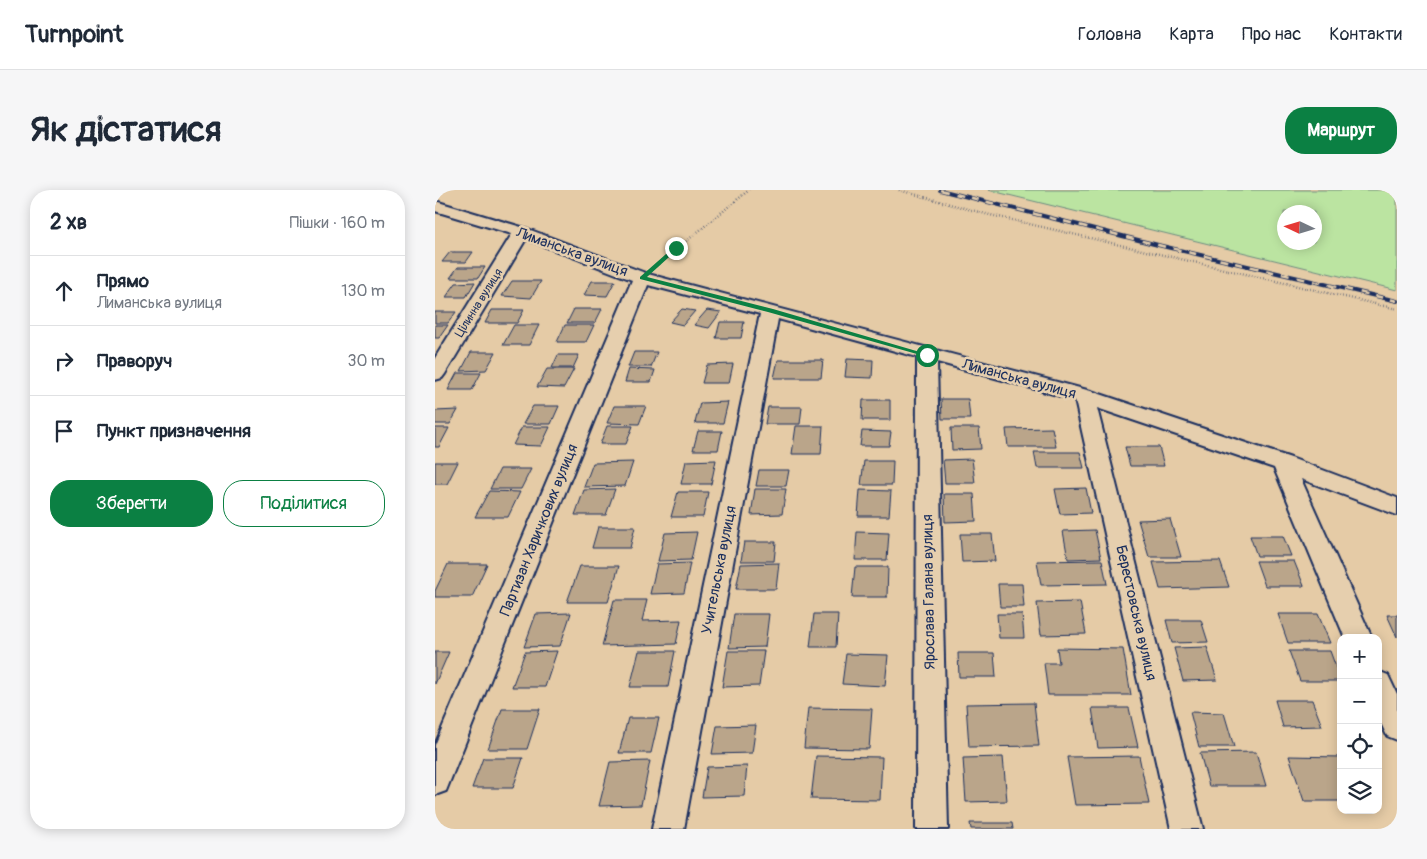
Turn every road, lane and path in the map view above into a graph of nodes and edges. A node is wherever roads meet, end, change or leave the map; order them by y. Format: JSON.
{"nodes":[{"id":1,"x":749,"y":190,"type":"edge"},
{"id":2,"x":899,"y":190,"type":"edge"},
{"id":3,"x":435,"y":206,"type":"edge"},
{"id":4,"x":522,"y":232,"type":"junction"},
{"id":5,"x":642,"y":278,"type":"junction"},
{"id":6,"x":1397,"y":309,"type":"edge"},
{"id":7,"x":770,"y":310,"type":"junction"},
{"id":8,"x":927,"y":355,"type":"junction"},
{"id":9,"x":435,"y":374,"type":"edge"},
{"id":10,"x":1084,"y":396,"type":"junction"},
{"id":11,"x":1283,"y":463,"type":"junction"},
{"id":12,"x":1397,"y":507,"type":"edge"},
{"id":13,"x":1357,"y":634,"type":"edge"},
{"id":14,"x":1382,"y":693,"type":"edge"},
{"id":15,"x":1397,"y":727,"type":"edge"},
{"id":16,"x":435,"y":781,"type":"edge"},
{"id":17,"x":668,"y":829,"type":"edge"},
{"id":18,"x":932,"y":829,"type":"edge"},
{"id":19,"x":1187,"y":829,"type":"edge"}],
"edges":[{"from":1,"to":5,"type":"path"},
{"from":2,"to":6,"type":"path"},
{"from":3,"to":4,"type":"street","name":"Лиманська вулиця"},
{"from":4,"to":5,"type":"street","name":"Лиманська вулиця"},
{"from":4,"to":9,"type":"street","name":"Цілинна вулиця"},
{"from":5,"to":7,"type":"street","name":"Лиманська вулиця"},
{"from":5,"to":16,"type":"street","name":"Партизан Харичкових вулиця"},
{"from":7,"to":8,"type":"street","name":"Лиманська вулиця"},
{"from":7,"to":17,"type":"street","name":"Учительська вулиця"},
{"from":8,"to":10,"type":"street","name":"Лиманська вулиця"},
{"from":8,"to":18,"type":"street","name":"Ярослава Галана вулиця"},
{"from":10,"to":11,"type":"street","name":"Лиманська вулиця"},
{"from":10,"to":19,"type":"street","name":"Берестовська вулиця"},
{"from":11,"to":12,"type":"street","name":"Лиманська вулиця"},
{"from":11,"to":13,"type":"street"},
{"from":14,"to":15,"type":"street"}]}
